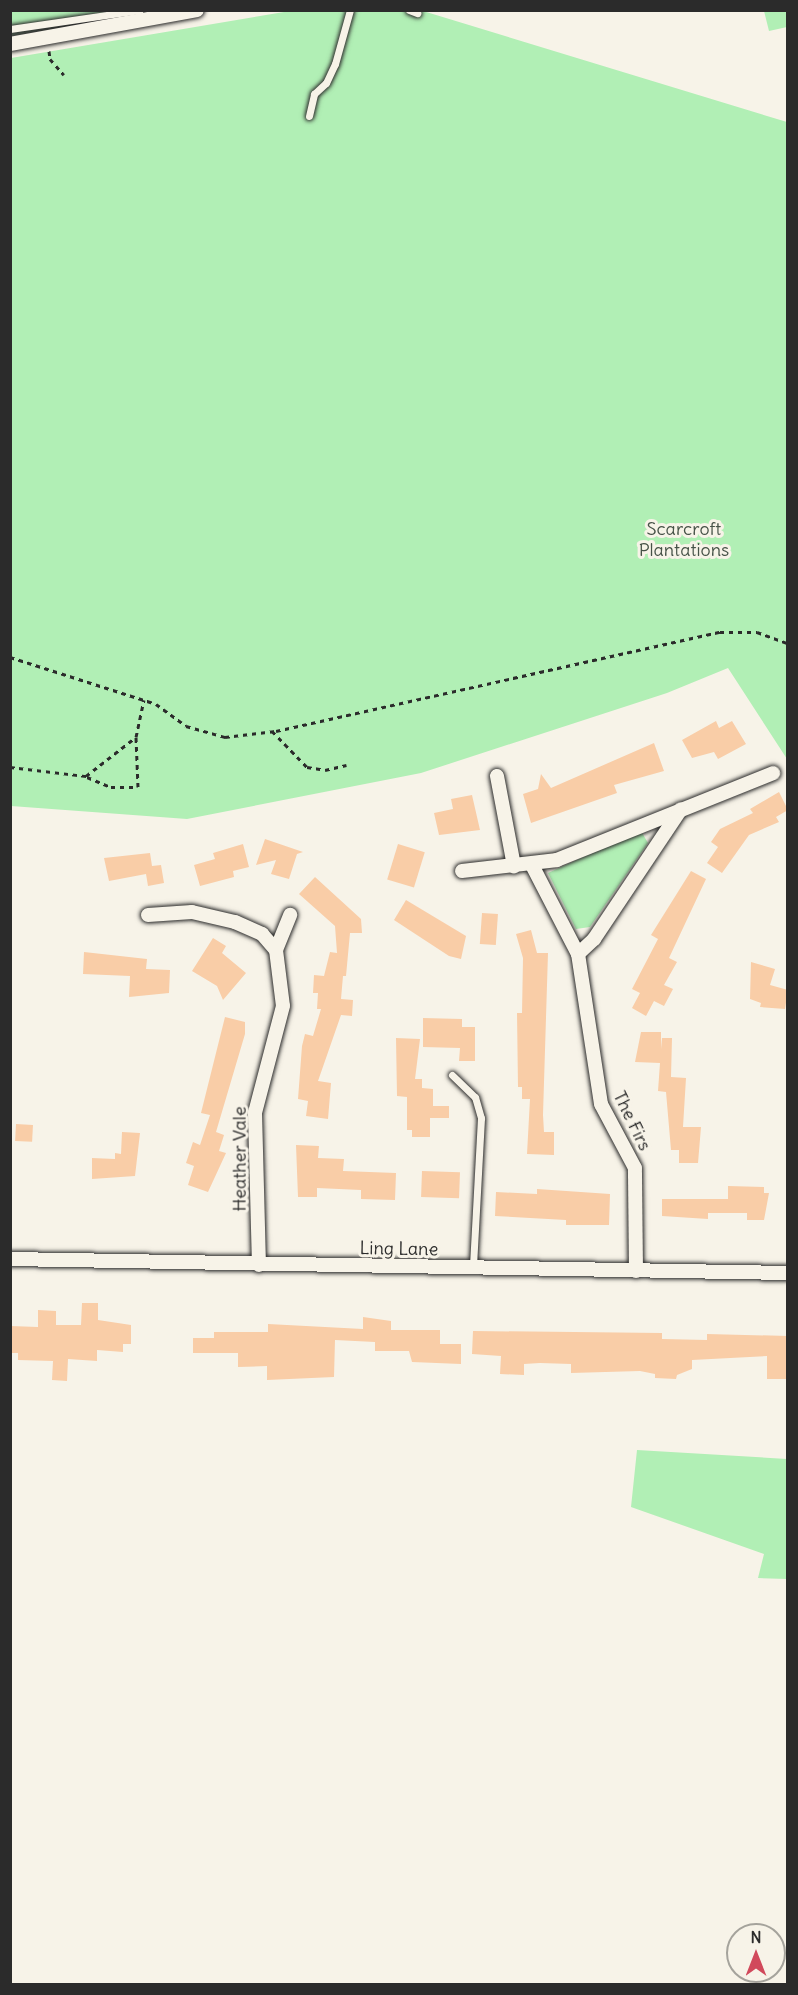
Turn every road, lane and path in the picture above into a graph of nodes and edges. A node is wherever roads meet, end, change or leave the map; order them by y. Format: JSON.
{"nodes":[{"id":1,"x":140,"y":10,"type":"edge"},
{"id":2,"x":197,"y":10,"type":"edge"},
{"id":3,"x":350,"y":10,"type":"edge"},
{"id":4,"x":10,"y":29,"type":"edge"},
{"id":5,"x":10,"y":44,"type":"edge"},
{"id":6,"x":309,"y":117,"type":"dead end"},
{"id":7,"x":788,"y":643,"type":"edge"},
{"id":8,"x":10,"y":657,"type":"edge"},
{"id":9,"x":144,"y":700,"type":"junction"},
{"id":10,"x":272,"y":732,"type":"junction"},
{"id":11,"x":136,"y":737,"type":"junction"},
{"id":12,"x":346,"y":765,"type":"dead end"},
{"id":13,"x":10,"y":767,"type":"edge"},
{"id":14,"x":773,"y":773,"type":"dead end"},
{"id":15,"x":86,"y":776,"type":"junction"},
{"id":16,"x":497,"y":776,"type":"dead end"},
{"id":17,"x":681,"y":810,"type":"junction"},
{"id":18,"x":532,"y":865,"type":"junction"},
{"id":19,"x":514,"y":866,"type":"junction"},
{"id":20,"x":462,"y":871,"type":"dead end"},
{"id":21,"x":148,"y":915,"type":"dead end"},
{"id":22,"x":290,"y":915,"type":"dead end"},
{"id":23,"x":276,"y":950,"type":"junction"},
{"id":24,"x":578,"y":954,"type":"junction"},
{"id":25,"x":452,"y":1075,"type":"dead end"},
{"id":26,"x":10,"y":1259,"type":"edge"},
{"id":27,"x":259,"y":1265,"type":"junction"},
{"id":28,"x":473,"y":1268,"type":"junction"},
{"id":29,"x":636,"y":1271,"type":"junction"},
{"id":30,"x":788,"y":1273,"type":"edge"}],
"edges":[{"from":1,"to":4,"type":"lane"},
{"from":2,"to":5,"type":"street"},
{"from":3,"to":6,"type":"lane"},
{"from":7,"to":10,"type":"path"},
{"from":8,"to":9,"type":"path"},
{"from":9,"to":10,"type":"path"},
{"from":9,"to":11,"type":"path"},
{"from":10,"to":12,"type":"path"},
{"from":11,"to":15,"type":"path"},
{"from":11,"to":15,"type":"path"},
{"from":13,"to":15,"type":"path"},
{"from":14,"to":17,"type":"street"},
{"from":16,"to":19,"type":"street"},
{"from":17,"to":18,"type":"street"},
{"from":17,"to":24,"type":"street"},
{"from":18,"to":19,"type":"street"},
{"from":18,"to":24,"type":"street","name":"The Firs"},
{"from":19,"to":20,"type":"street"},
{"from":21,"to":23,"type":"street"},
{"from":22,"to":23,"type":"street","name":"Heather Vale"},
{"from":23,"to":27,"type":"street","name":"Heather Vale"},
{"from":24,"to":29,"type":"street","name":"The Firs"},
{"from":25,"to":28,"type":"lane"},
{"from":26,"to":27,"type":"street","name":"Ling Lane"},
{"from":27,"to":28,"type":"street","name":"Ling Lane"},
{"from":28,"to":29,"type":"street","name":"Ling Lane"},
{"from":29,"to":30,"type":"street","name":"Ling Lane"}]}
